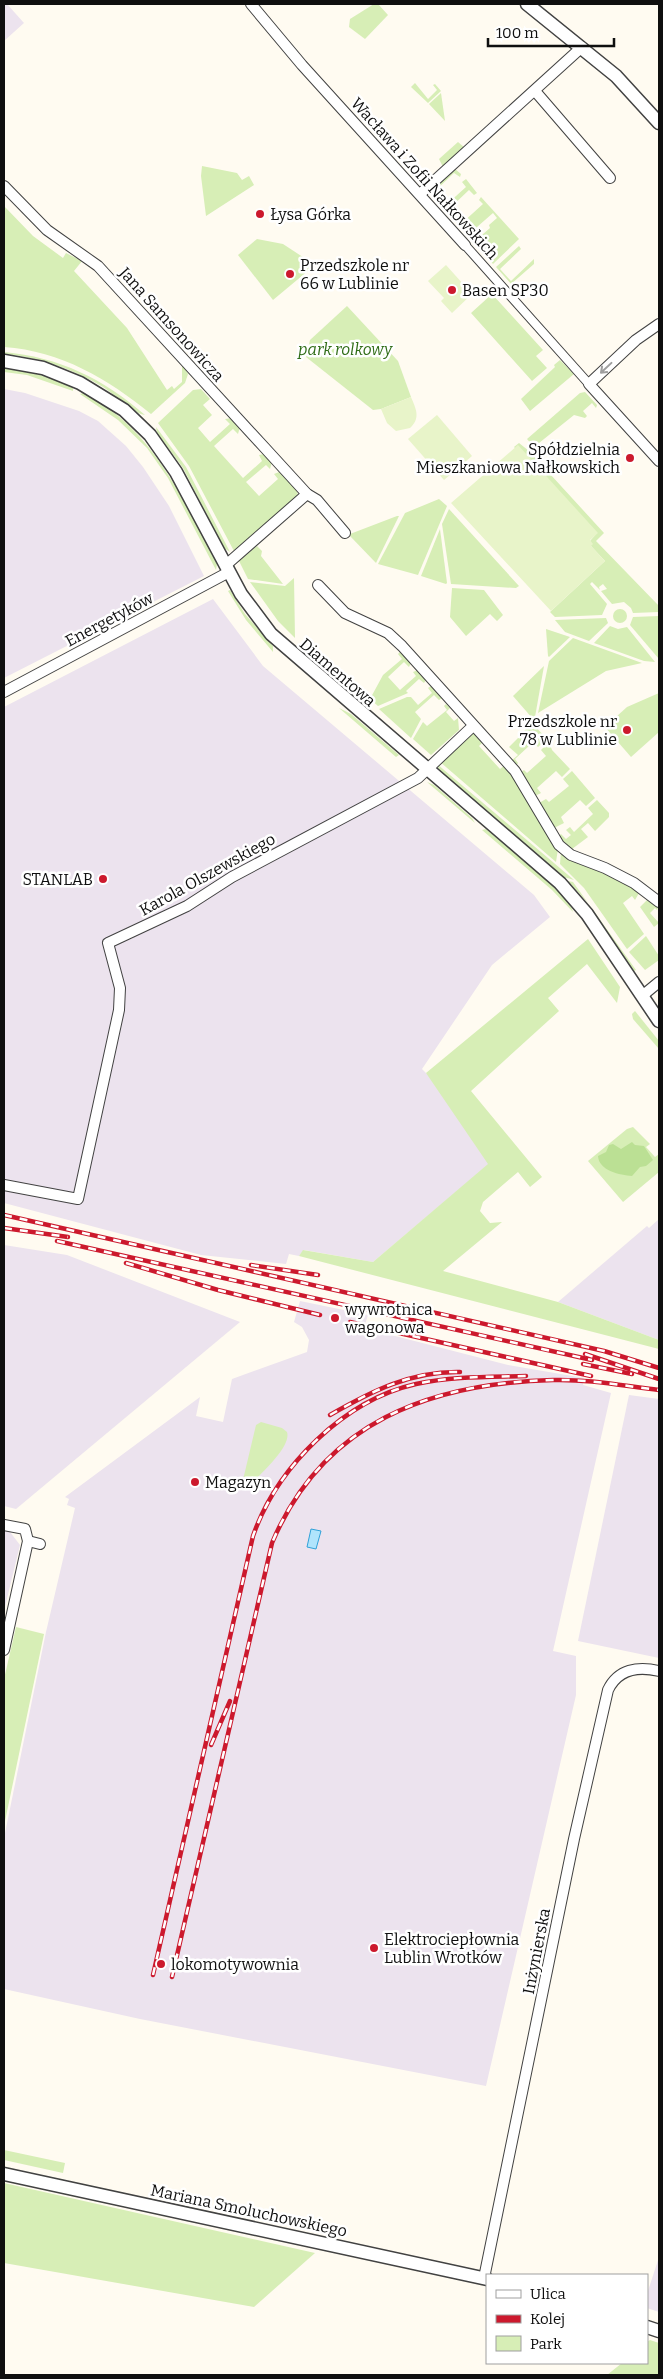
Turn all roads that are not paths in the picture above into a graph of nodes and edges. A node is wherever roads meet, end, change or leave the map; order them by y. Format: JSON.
{"nodes":[{"id":1,"x":251,"y":4,"type":"edge"},
{"id":2,"x":528,"y":4,"type":"edge"},
{"id":3,"x":582,"y":47,"type":"junction"},
{"id":4,"x":535,"y":91,"type":"junction"},
{"id":5,"x":659,"y":123,"type":"edge"},
{"id":6,"x":610,"y":178,"type":"dead end"},
{"id":7,"x":4,"y":186,"type":"edge"},
{"id":8,"x":420,"y":194,"type":"junction"},
{"id":9,"x":465,"y":245,"type":"joint"},
{"id":10,"x":659,"y":324,"type":"edge"},
{"id":11,"x":4,"y":361,"type":"edge"},
{"id":12,"x":589,"y":384,"type":"junction"},
{"id":13,"x":659,"y":461,"type":"edge"},
{"id":14,"x":307,"y":494,"type":"junction"},
{"id":15,"x":345,"y":533,"type":"dead end"},
{"id":16,"x":228,"y":569,"type":"junction"},
{"id":17,"x":318,"y":585,"type":"dead end"},
{"id":18,"x":4,"y":692,"type":"edge"},
{"id":19,"x":473,"y":726,"type":"junction"},
{"id":20,"x":427,"y":769,"type":"junction"},
{"id":21,"x":659,"y":902,"type":"edge"},
{"id":22,"x":659,"y":982,"type":"edge"},
{"id":23,"x":642,"y":996,"type":"junction"},
{"id":24,"x":659,"y":1021,"type":"edge"},
{"id":25,"x":4,"y":1185,"type":"edge"},
{"id":26,"x":4,"y":1524,"type":"edge"},
{"id":27,"x":28,"y":1541,"type":"junction"},
{"id":28,"x":40,"y":1544,"type":"dead end"},
{"id":29,"x":4,"y":1650,"type":"edge"},
{"id":30,"x":659,"y":1671,"type":"edge"},
{"id":31,"x":4,"y":2174,"type":"edge"},
{"id":32,"x":485,"y":2278,"type":"edge"}],
"edges":[{"from":1,"to":8,"type":"street","name":"Wacława i Zofii Nałkowskich"},
{"from":2,"to":3,"type":"street"},
{"from":3,"to":4,"type":"street"},
{"from":3,"to":5,"type":"street"},
{"from":4,"to":6,"type":"street"},
{"from":4,"to":8,"type":"street"},
{"from":7,"to":14,"type":"street","name":"Jana Samsonowicza"},
{"from":8,"to":9,"type":"street","name":"Wacława i Zofii Nałkowskich"},
{"from":9,"to":12,"type":"street","name":"Wacława i Zofii Nałkowskich"},
{"from":10,"to":12,"type":"street","one_way":true},
{"from":11,"to":16,"type":"street","name":"Diamentowa"},
{"from":12,"to":13,"type":"street","name":"Wacława i Zofii Nałkowskich"},
{"from":14,"to":15,"type":"street","name":"Jana Samsonowicza"},
{"from":14,"to":16,"type":"street","name":"Energetyków"},
{"from":16,"to":18,"type":"street","name":"Energetyków"},
{"from":16,"to":20,"type":"street","name":"Diamentowa"},
{"from":17,"to":19,"type":"street"},
{"from":19,"to":20,"type":"street"},
{"from":19,"to":21,"type":"street"},
{"from":20,"to":23,"type":"street","name":"Diamentowa"},
{"from":20,"to":25,"type":"street","name":"Karola Olszewskiego"},
{"from":22,"to":23,"type":"street"},
{"from":23,"to":24,"type":"street","name":"Diamentowa"},
{"from":26,"to":27,"type":"street"},
{"from":27,"to":28,"type":"street"},
{"from":27,"to":29,"type":"street"},
{"from":30,"to":32,"type":"street","name":"Inżynierska"},
{"from":31,"to":32,"type":"street","name":"Mariana Smoluchowskiego"}]}
